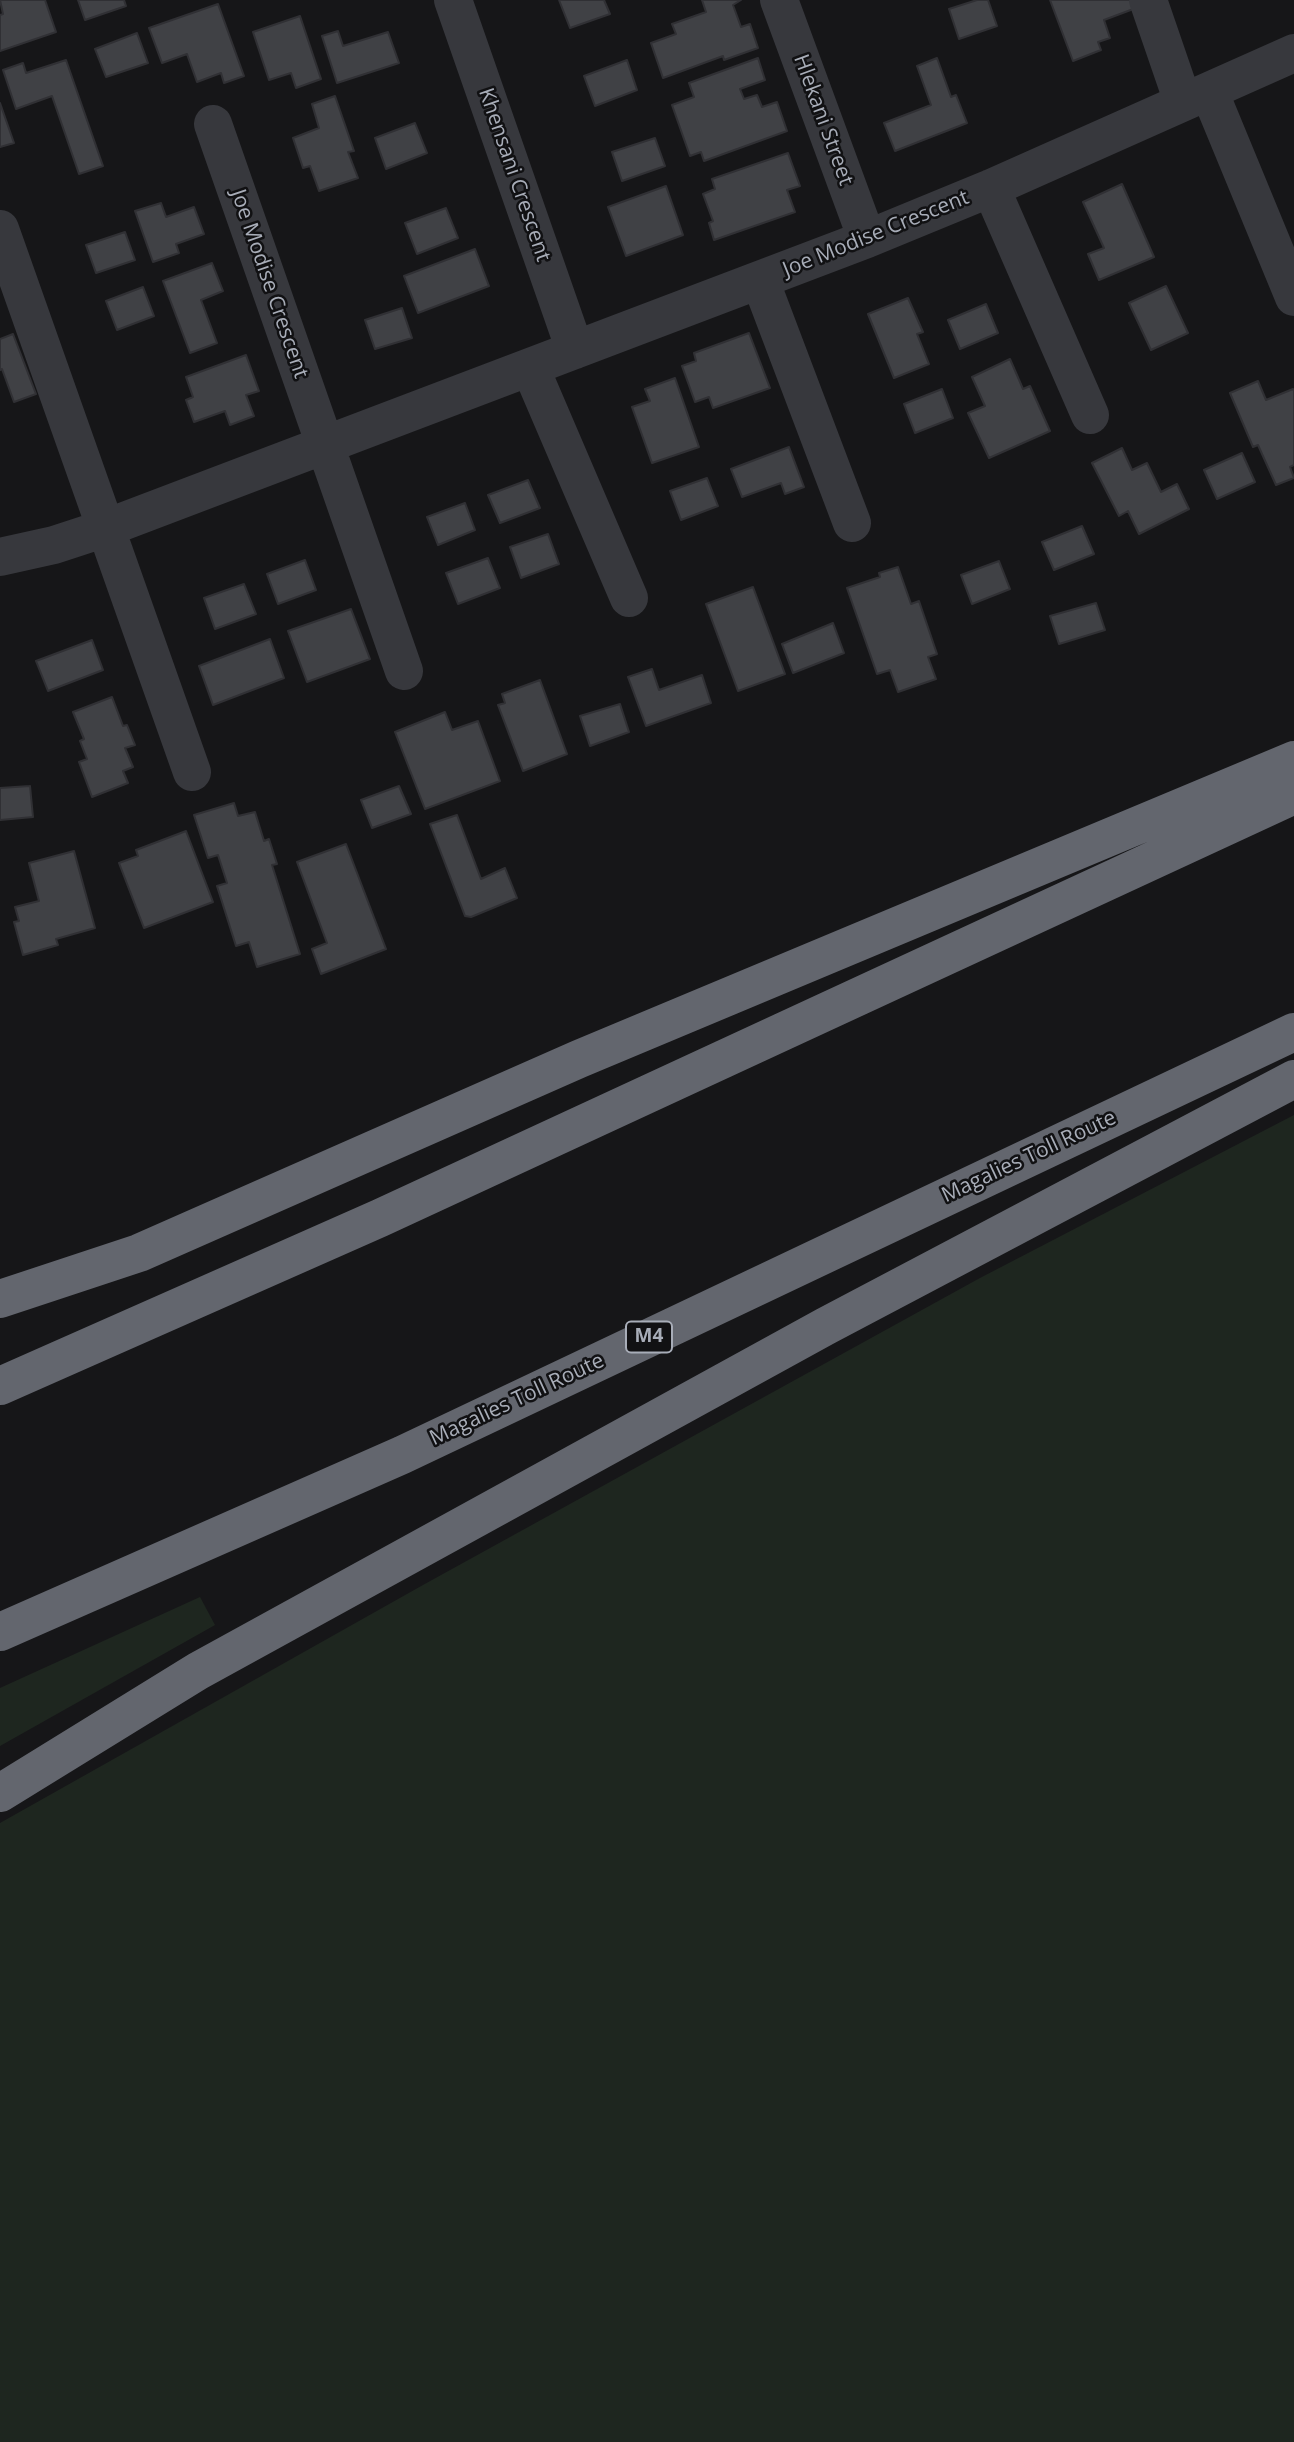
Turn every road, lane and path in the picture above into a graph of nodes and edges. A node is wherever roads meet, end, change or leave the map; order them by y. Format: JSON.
{"nodes":[{"id":1,"x":453,"y":0,"type":"edge"},
{"id":2,"x":779,"y":0,"type":"edge"},
{"id":3,"x":1148,"y":0,"type":"edge"},
{"id":4,"x":1294,"y":53,"type":"edge"},
{"id":5,"x":1196,"y":97,"type":"junction"},
{"id":6,"x":213,"y":124,"type":"dead end"},
{"id":7,"x":991,"y":188,"type":"junction"},
{"id":8,"x":0,"y":229,"type":"edge"},
{"id":9,"x":867,"y":239,"type":"junction"},
{"id":10,"x":760,"y":280,"type":"junction"},
{"id":11,"x":1294,"y":297,"type":"edge"},
{"id":12,"x":575,"y":350,"type":"junction"},
{"id":13,"x":530,"y":367,"type":"junction"},
{"id":14,"x":1090,"y":415,"type":"dead end"},
{"id":15,"x":326,"y":445,"type":"junction"},
{"id":16,"x":852,"y":523,"type":"dead end"},
{"id":17,"x":106,"y":528,"type":"junction"},
{"id":18,"x":0,"y":557,"type":"edge"},
{"id":19,"x":629,"y":598,"type":"dead end"},
{"id":20,"x":404,"y":671,"type":"dead end"},
{"id":21,"x":1294,"y":760,"type":"edge"},
{"id":22,"x":192,"y":772,"type":"dead end"},
{"id":23,"x":1294,"y":795,"type":"edge"},
{"id":24,"x":1294,"y":1032,"type":"edge"},
{"id":25,"x":1294,"y":1079,"type":"edge"},
{"id":26,"x":0,"y":1299,"type":"edge"},
{"id":27,"x":0,"y":1385,"type":"edge"},
{"id":28,"x":0,"y":1632,"type":"edge"},
{"id":29,"x":0,"y":1793,"type":"edge"}],
"edges":[{"from":1,"to":12,"type":"street","name":"Khensani Crescent"},
{"from":2,"to":9,"type":"street","name":"Hlekani Street"},
{"from":3,"to":5,"type":"street"},
{"from":4,"to":5,"type":"street","name":"Joe Modise Crescent"},
{"from":5,"to":7,"type":"street","name":"Joe Modise Crescent"},
{"from":5,"to":11,"type":"street"},
{"from":6,"to":15,"type":"street","name":"Joe Modise Crescent"},
{"from":7,"to":9,"type":"street","name":"Joe Modise Crescent"},
{"from":7,"to":14,"type":"street","name":"Joe Modise Crescent"},
{"from":8,"to":17,"type":"street"},
{"from":9,"to":10,"type":"street","name":"Joe Modise Crescent"},
{"from":10,"to":12,"type":"street","name":"Joe Modise Crescent"},
{"from":10,"to":16,"type":"street","name":"Joe Modise Crescent"},
{"from":12,"to":13,"type":"street","name":"Joe Modise Crescent"},
{"from":13,"to":15,"type":"street","name":"Joe Modise Crescent"},
{"from":13,"to":19,"type":"street"},
{"from":15,"to":17,"type":"street","name":"Joe Modise Crescent"},
{"from":15,"to":20,"type":"street","name":"Joe Modise Crescent"},
{"from":17,"to":18,"type":"street","name":"Joe Modise Crescent"},
{"from":17,"to":22,"type":"street"},
{"from":21,"to":26,"type":"highway"},
{"from":23,"to":27,"type":"highway"},
{"from":24,"to":28,"type":"highway","name":"Magalies Toll Route","number":"M4"},
{"from":25,"to":29,"type":"highway"}]}
